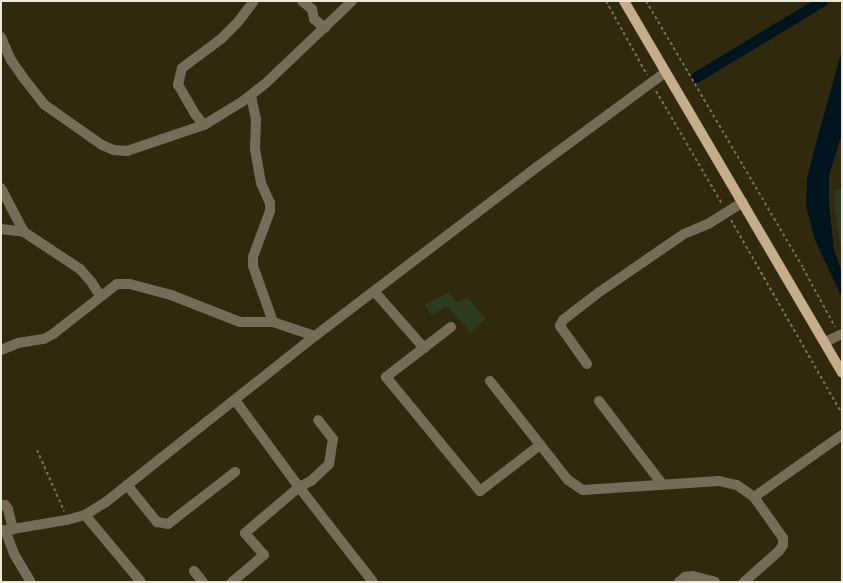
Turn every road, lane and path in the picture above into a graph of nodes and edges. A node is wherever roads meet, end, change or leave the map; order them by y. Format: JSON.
{"nodes":[{"id":1,"x":254,"y":1,"type":"edge"},
{"id":2,"x":302,"y":1,"type":"edge"},
{"id":3,"x":352,"y":1,"type":"edge"},
{"id":4,"x":624,"y":1,"type":"edge"},
{"id":5,"x":646,"y":1,"type":"edge"},
{"id":6,"x":325,"y":28,"type":"junction"},
{"id":7,"x":1,"y":37,"type":"edge"},
{"id":8,"x":666,"y":72,"type":"junction"},
{"id":9,"x":251,"y":96,"type":"junction"},
{"id":10,"x":204,"y":125,"type":"junction"},
{"id":11,"x":1,"y":188,"type":"edge"},
{"id":12,"x":743,"y":202,"type":"junction"},
{"id":13,"x":1,"y":229,"type":"edge"},
{"id":14,"x":24,"y":232,"type":"junction"},
{"id":15,"x":374,"y":291,"type":"junction"},
{"id":16,"x":100,"y":296,"type":"junction"},
{"id":17,"x":273,"y":322,"type":"junction"},
{"id":18,"x":450,"y":326,"type":"dead end"},
{"id":19,"x":841,"y":335,"type":"edge"},
{"id":20,"x":315,"y":336,"type":"junction"},
{"id":21,"x":825,"y":342,"type":"junction"},
{"id":22,"x":424,"y":348,"type":"junction"},
{"id":23,"x":1,"y":350,"type":"edge"},
{"id":24,"x":587,"y":364,"type":"dead end"},
{"id":25,"x":842,"y":373,"type":"edge"},
{"id":26,"x":490,"y":380,"type":"dead end"},
{"id":27,"x":235,"y":400,"type":"junction"},
{"id":28,"x":599,"y":401,"type":"dead end"},
{"id":29,"x":318,"y":420,"type":"dead end"},
{"id":30,"x":842,"y":435,"type":"edge"},
{"id":31,"x":540,"y":444,"type":"junction"},
{"id":32,"x":37,"y":450,"type":"dead end"},
{"id":33,"x":235,"y":472,"type":"dead end"},
{"id":34,"x":662,"y":484,"type":"junction"},
{"id":35,"x":127,"y":485,"type":"junction"},
{"id":36,"x":299,"y":487,"type":"junction"},
{"id":37,"x":754,"y":497,"type":"junction"},
{"id":38,"x":1,"y":505,"type":"edge"},
{"id":39,"x":85,"y":514,"type":"junction"},
{"id":40,"x":67,"y":520,"type":"junction"},
{"id":41,"x":6,"y":530,"type":"edge"},
{"id":42,"x":194,"y":572,"type":"dead end"},
{"id":43,"x":30,"y":581,"type":"edge"},
{"id":44,"x":141,"y":582,"type":"edge"},
{"id":45,"x":203,"y":582,"type":"edge"},
{"id":46,"x":232,"y":582,"type":"edge"},
{"id":47,"x":372,"y":582,"type":"edge"},
{"id":48,"x":678,"y":582,"type":"edge"},
{"id":49,"x":715,"y":582,"type":"edge"},
{"id":50,"x":744,"y":582,"type":"edge"}],
"edges":[{"from":1,"to":10,"type":"street"},
{"from":2,"to":6,"type":"street"},
{"from":3,"to":6,"type":"street"},
{"from":4,"to":8,"type":"main road"},
{"from":5,"to":19,"type":"path"},
{"from":6,"to":9,"type":"street"},
{"from":7,"to":10,"type":"street"},
{"from":8,"to":12,"type":"main road"},
{"from":8,"to":15,"type":"street"},
{"from":9,"to":10,"type":"street"},
{"from":9,"to":17,"type":"street"},
{"from":11,"to":14,"type":"street"},
{"from":12,"to":21,"type":"main road"},
{"from":12,"to":24,"type":"street"},
{"from":13,"to":14,"type":"street"},
{"from":14,"to":16,"type":"street"},
{"from":15,"to":20,"type":"street"},
{"from":15,"to":22,"type":"street"},
{"from":16,"to":17,"type":"street"},
{"from":16,"to":23,"type":"street"},
{"from":17,"to":20,"type":"street"},
{"from":18,"to":22,"type":"street"},
{"from":19,"to":21,"type":"street"},
{"from":20,"to":27,"type":"street"},
{"from":21,"to":25,"type":"main road"},
{"from":22,"to":31,"type":"street"},
{"from":26,"to":31,"type":"street"},
{"from":27,"to":35,"type":"street"},
{"from":27,"to":36,"type":"street"},
{"from":28,"to":34,"type":"street"},
{"from":29,"to":36,"type":"street"},
{"from":30,"to":37,"type":"street"},
{"from":31,"to":34,"type":"street"},
{"from":32,"to":40,"type":"path"},
{"from":33,"to":35,"type":"street"},
{"from":34,"to":37,"type":"street"},
{"from":35,"to":39,"type":"street"},
{"from":36,"to":46,"type":"street"},
{"from":36,"to":47,"type":"street"},
{"from":37,"to":50,"type":"street"},
{"from":38,"to":41,"type":"street"},
{"from":39,"to":40,"type":"street"},
{"from":39,"to":44,"type":"street"},
{"from":40,"to":41,"type":"street"},
{"from":41,"to":43,"type":"street"},
{"from":42,"to":45,"type":"street"},
{"from":48,"to":49,"type":"street"}]}
